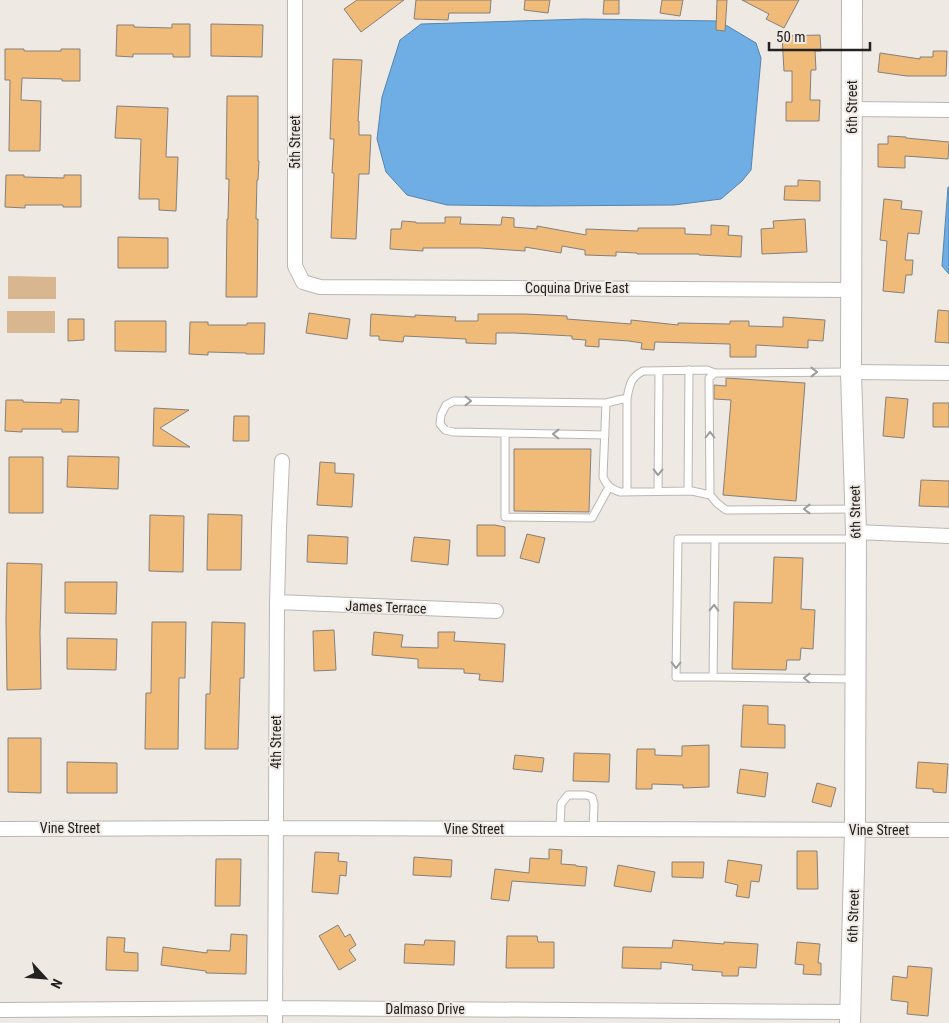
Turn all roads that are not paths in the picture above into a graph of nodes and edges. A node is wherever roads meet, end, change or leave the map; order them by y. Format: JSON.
{"nodes":[{"id":1,"x":295,"y":0,"type":"edge"},
{"id":2,"x":852,"y":0,"type":"edge"},
{"id":3,"x":852,"y":110,"type":"junction"},
{"id":4,"x":949,"y":110,"type":"edge"},
{"id":5,"x":303,"y":282,"type":"joint"},
{"id":6,"x":852,"y":290,"type":"junction"},
{"id":7,"x":689,"y":370,"type":"junction"},
{"id":8,"x":659,"y":371,"type":"junction"},
{"id":9,"x":851,"y":372,"type":"junction"},
{"id":10,"x":715,"y":373,"type":"junction"},
{"id":11,"x":949,"y":373,"type":"edge"},
{"id":12,"x":628,"y":398,"type":"junction"},
{"id":13,"x":606,"y":403,"type":"junction"},
{"id":14,"x":505,"y":433,"type":"junction"},
{"id":15,"x":605,"y":435,"type":"junction"},
{"id":16,"x":282,"y":461,"type":"dead end"},
{"id":17,"x":609,"y":487,"type":"junction"},
{"id":18,"x":658,"y":491,"type":"junction"},
{"id":19,"x":688,"y":491,"type":"junction"},
{"id":20,"x":627,"y":492,"type":"junction"},
{"id":21,"x":710,"y":495,"type":"junction"},
{"id":22,"x":855,"y":509,"type":"junction"},
{"id":23,"x":856,"y":536,"type":"junction"},
{"id":24,"x":949,"y":536,"type":"edge"},
{"id":25,"x":715,"y":539,"type":"junction"},
{"id":26,"x":277,"y":602,"type":"junction"},
{"id":27,"x":496,"y":611,"type":"dead end"},
{"id":28,"x":713,"y":677,"type":"junction"},
{"id":29,"x":856,"y":679,"type":"junction"},
{"id":30,"x":276,"y":828,"type":"junction"},
{"id":31,"x":0,"y":829,"type":"edge"},
{"id":32,"x":560,"y":829,"type":"junction"},
{"id":33,"x":593,"y":829,"type":"junction"},
{"id":34,"x":855,"y":830,"type":"junction"},
{"id":35,"x":949,"y":830,"type":"edge"},
{"id":36,"x":276,"y":1008,"type":"junction"},
{"id":37,"x":0,"y":1010,"type":"edge"},
{"id":38,"x":850,"y":1018,"type":"edge"},
{"id":39,"x":276,"y":1023,"type":"edge"}],
"edges":[{"from":1,"to":5,"type":"street","name":"5th Street"},
{"from":2,"to":3,"type":"street","name":"6th Street"},
{"from":3,"to":4,"type":"street"},
{"from":3,"to":6,"type":"street","name":"6th Street"},
{"from":5,"to":6,"type":"street","name":"Coquina Drive East"},
{"from":6,"to":9,"type":"street","name":"6th Street"},
{"from":7,"to":8,"type":"lane"},
{"from":7,"to":10,"type":"lane"},
{"from":7,"to":19,"type":"lane"},
{"from":8,"to":12,"type":"lane"},
{"from":8,"to":18,"type":"lane","one_way":true},
{"from":10,"to":9,"type":"lane","one_way":true},
{"from":9,"to":11,"type":"street"},
{"from":9,"to":22,"type":"street","name":"6th Street"},
{"from":21,"to":10,"type":"lane","one_way":true},
{"from":12,"to":13,"type":"lane"},
{"from":12,"to":20,"type":"lane"},
{"from":14,"to":13,"type":"lane","one_way":true},
{"from":13,"to":15,"type":"lane"},
{"from":15,"to":14,"type":"lane","one_way":true},
{"from":14,"to":17,"type":"lane"},
{"from":15,"to":17,"type":"lane"},
{"from":16,"to":26,"type":"street","name":"4th Street"},
{"from":17,"to":20,"type":"lane"},
{"from":18,"to":19,"type":"lane"},
{"from":18,"to":20,"type":"lane"},
{"from":19,"to":21,"type":"lane"},
{"from":22,"to":21,"type":"lane","one_way":true},
{"from":22,"to":23,"type":"street","name":"6th Street"},
{"from":23,"to":24,"type":"street"},
{"from":23,"to":25,"type":"lane"},
{"from":23,"to":29,"type":"street","name":"6th Street"},
{"from":28,"to":25,"type":"lane","one_way":true},
{"from":25,"to":28,"type":"lane","one_way":true},
{"from":26,"to":27,"type":"street","name":"James Terrace"},
{"from":26,"to":30,"type":"street","name":"4th Street"},
{"from":29,"to":28,"type":"lane","one_way":true},
{"from":29,"to":34,"type":"street","name":"6th Street"},
{"from":30,"to":31,"type":"street","name":"Vine Street"},
{"from":30,"to":32,"type":"street","name":"Vine Street"},
{"from":30,"to":36,"type":"street","name":"4th Street"},
{"from":32,"to":33,"type":"street","name":"Vine Street"},
{"from":32,"to":33,"type":"lane"},
{"from":33,"to":34,"type":"street","name":"Vine Street"},
{"from":34,"to":35,"type":"street","name":"Vine Street"},
{"from":34,"to":38,"type":"street","name":"6th Street"},
{"from":36,"to":37,"type":"street","name":"Dalmaso Drive"},
{"from":36,"to":38,"type":"street","name":"Dalmaso Drive"},
{"from":36,"to":39,"type":"street","name":"4th Street"}]}
